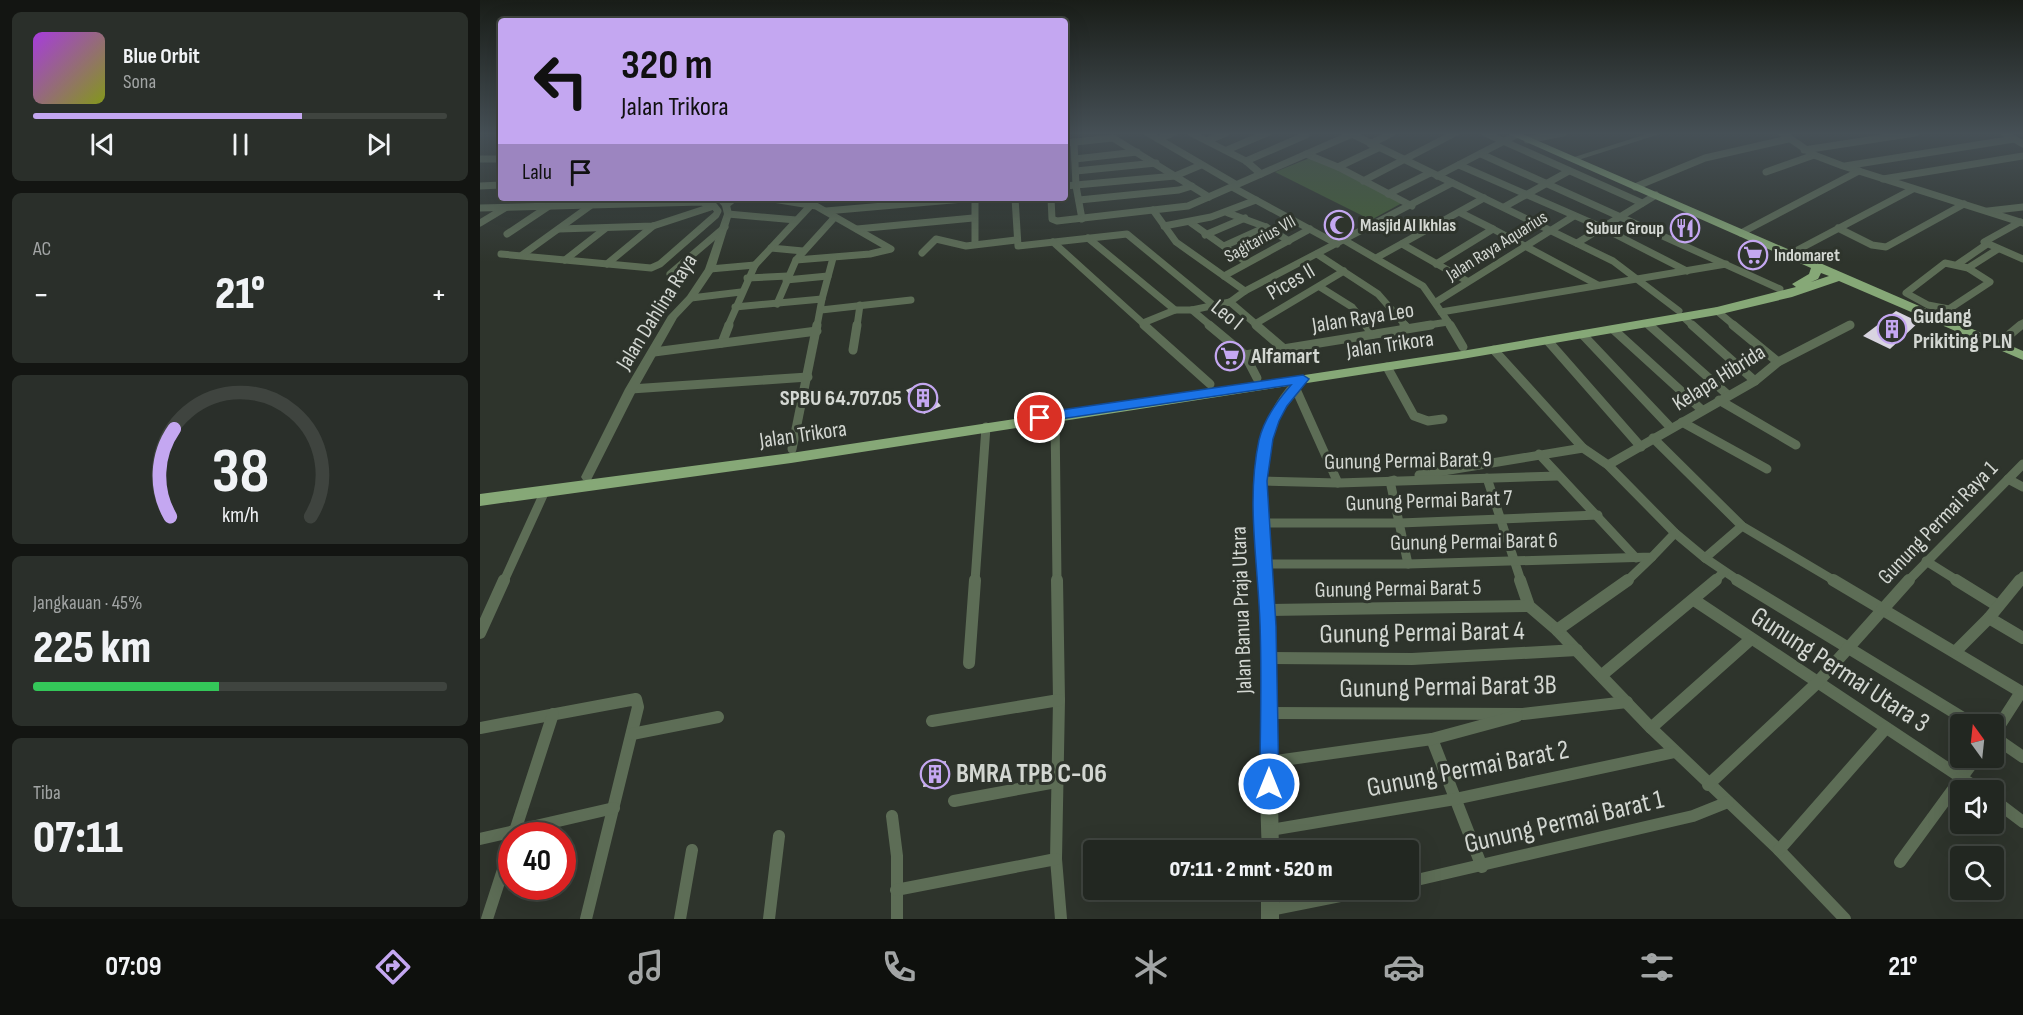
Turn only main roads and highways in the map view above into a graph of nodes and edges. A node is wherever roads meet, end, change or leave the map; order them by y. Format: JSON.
{"nodes":[{"id":1,"x":1602,"y":176,"type":"edge"},
{"id":2,"x":1817,"y":267,"type":"junction"},
{"id":3,"x":1838,"y":277,"type":"junction"},
{"id":4,"x":1681,"y":314,"type":"junction"},
{"id":5,"x":2023,"y":356,"type":"edge"},
{"id":6,"x":1390,"y":363,"type":"junction"},
{"id":7,"x":1205,"y":388,"type":"junction"},
{"id":8,"x":791,"y":454,"type":"junction"},
{"id":9,"x":480,"y":492,"type":"edge"},
{"id":10,"x":480,"y":500,"type":"edge"}],
"edges":[{"from":1,"to":2,"type":"main road"},
{"from":2,"to":3,"type":"main road"},
{"from":2,"to":4,"type":"main road","name":"Jalan Trikora"},
{"from":3,"to":4,"type":"main road","name":"Jalan Trikora"},
{"from":3,"to":5,"type":"main road"},
{"from":4,"to":6,"type":"main road","name":"Jalan Trikora"},
{"from":4,"to":6,"type":"main road","name":"Jalan Trikora"},
{"from":6,"to":7,"type":"main road","name":"Jalan Trikora"},
{"from":6,"to":7,"type":"main road","name":"Jalan Trikora"},
{"from":7,"to":8,"type":"main road","name":"Jalan Trikora"},
{"from":7,"to":8,"type":"main road","name":"Jalan Trikora"},
{"from":8,"to":9,"type":"main road","name":"Jalan Trikora"},
{"from":8,"to":10,"type":"main road","name":"Jalan Trikora"}]}
